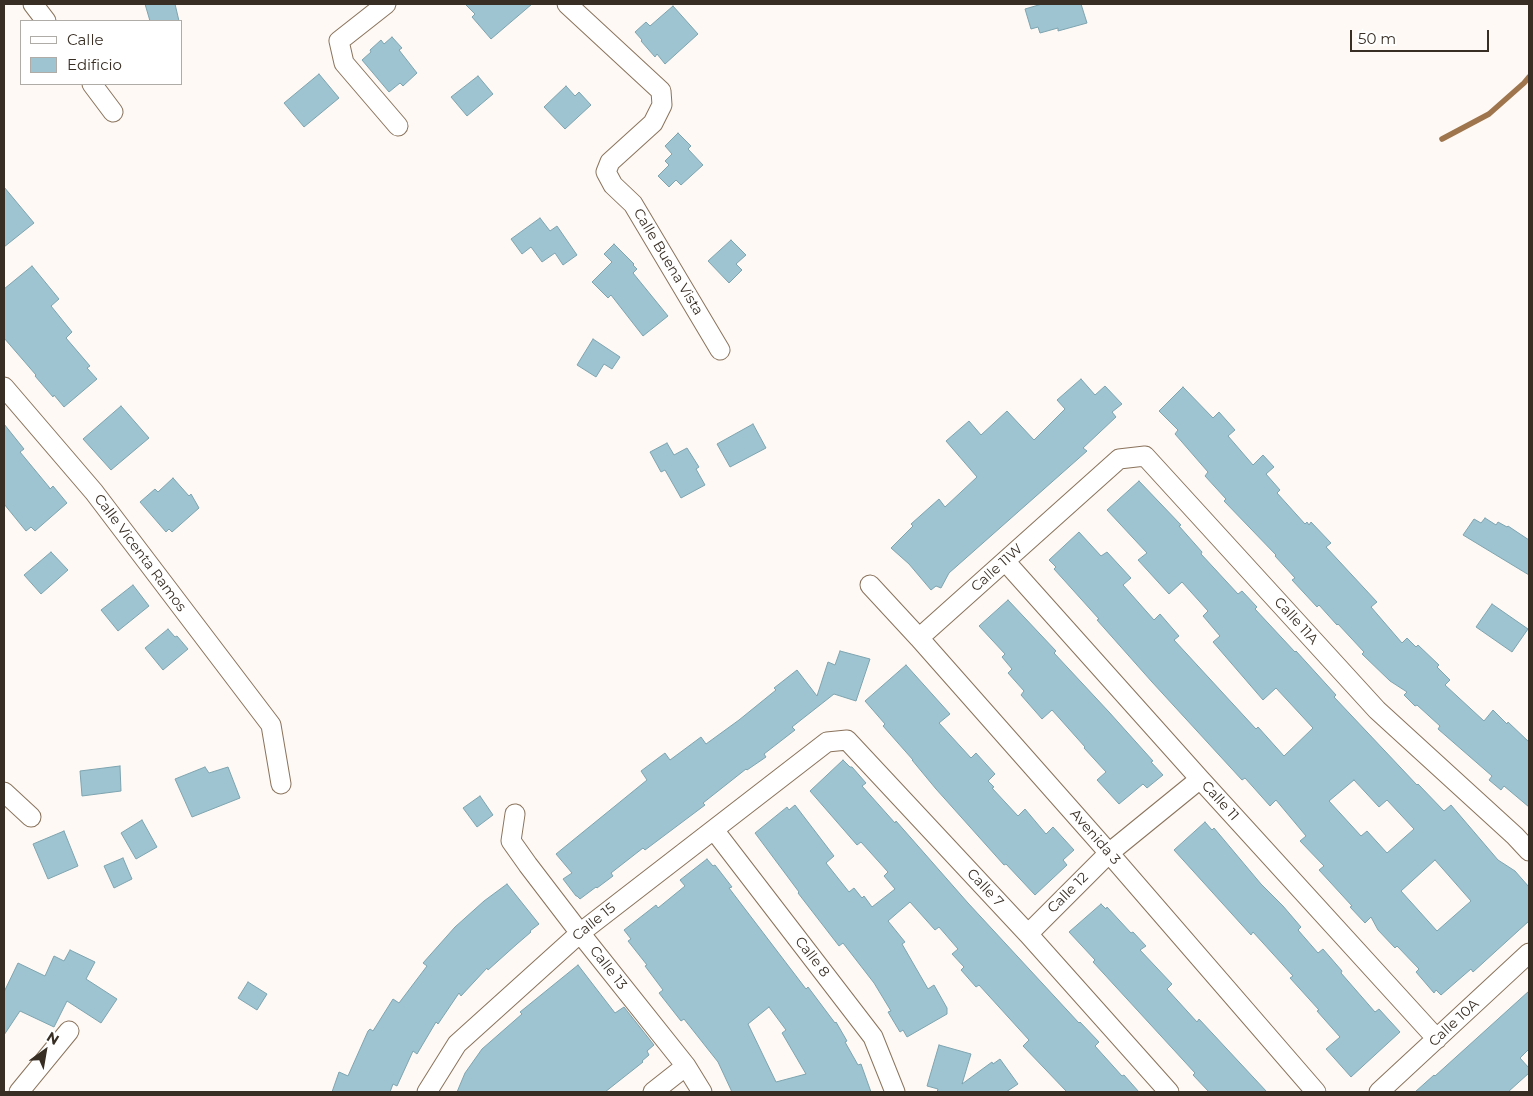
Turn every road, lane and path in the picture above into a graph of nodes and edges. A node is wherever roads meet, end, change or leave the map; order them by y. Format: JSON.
{"nodes":[{"id":1,"x":33,"y":4,"type":"edge"},
{"id":2,"x":386,"y":4,"type":"edge"},
{"id":3,"x":567,"y":4,"type":"edge"},
{"id":4,"x":45,"y":20,"type":"edge"},
{"id":5,"x":93,"y":85,"type":"edge"},
{"id":6,"x":113,"y":112,"type":"dead end"},
{"id":7,"x":398,"y":126,"type":"dead end"},
{"id":8,"x":720,"y":350,"type":"dead end"},
{"id":9,"x":4,"y":387,"type":"edge"},
{"id":10,"x":1076,"y":498,"type":"joint"},
{"id":11,"x":1005,"y":561,"type":"junction"},
{"id":12,"x":870,"y":586,"type":"dead end"},
{"id":13,"x":919,"y":638,"type":"junction"},
{"id":14,"x":784,"y":775,"type":"joint"},
{"id":15,"x":1200,"y":779,"type":"junction"},
{"id":16,"x":281,"y":784,"type":"dead end"},
{"id":17,"x":4,"y":792,"type":"edge"},
{"id":18,"x":515,"y":814,"type":"dead end"},
{"id":19,"x":31,"y":817,"type":"dead end"},
{"id":20,"x":714,"y":830,"type":"junction"},
{"id":21,"x":1529,"y":851,"type":"edge"},
{"id":22,"x":1108,"y":853,"type":"junction"},
{"id":23,"x":580,"y":933,"type":"junction"},
{"id":24,"x":1028,"y":934,"type":"junction"},
{"id":25,"x":1529,"y":953,"type":"edge"},
{"id":26,"x":69,"y":1031,"type":"dead end"},
{"id":27,"x":1437,"y":1039,"type":"junction"},
{"id":28,"x":686,"y":1066,"type":"junction"},
{"id":29,"x":19,"y":1092,"type":"edge"},
{"id":30,"x":427,"y":1092,"type":"edge"},
{"id":31,"x":653,"y":1092,"type":"edge"},
{"id":32,"x":702,"y":1092,"type":"edge"},
{"id":33,"x":895,"y":1092,"type":"edge"},
{"id":34,"x":1169,"y":1092,"type":"edge"},
{"id":35,"x":1316,"y":1092,"type":"edge"},
{"id":36,"x":1379,"y":1092,"type":"edge"}],
"edges":[{"from":1,"to":4,"type":"street"},
{"from":2,"to":7,"type":"street"},
{"from":3,"to":8,"type":"street","name":"Calle Buena Vista"},
{"from":5,"to":6,"type":"street"},
{"from":9,"to":16,"type":"street","name":"Calle Vicenta Ramos"},
{"from":10,"to":11,"type":"street","name":"Calle 11W"},
{"from":10,"to":21,"type":"street","name":"Calle 11A"},
{"from":11,"to":13,"type":"street","name":"Calle 11W"},
{"from":11,"to":15,"type":"street","name":"Calle 11"},
{"from":12,"to":13,"type":"street","name":"Avenida 3"},
{"from":13,"to":22,"type":"street","name":"Avenida 3"},
{"from":14,"to":20,"type":"street","name":"Calle 15"},
{"from":14,"to":24,"type":"street","name":"Calle 7"},
{"from":15,"to":22,"type":"street","name":"Calle 12"},
{"from":15,"to":27,"type":"street","name":"Calle 11"},
{"from":17,"to":19,"type":"street"},
{"from":18,"to":23,"type":"street","name":"Calle 13"},
{"from":20,"to":23,"type":"street","name":"Calle 15"},
{"from":20,"to":33,"type":"street","name":"Calle 8"},
{"from":22,"to":24,"type":"street","name":"Calle 12"},
{"from":22,"to":35,"type":"street","name":"Avenida 3"},
{"from":23,"to":28,"type":"street","name":"Calle 13"},
{"from":23,"to":30,"type":"street","name":"Calle 15"},
{"from":24,"to":34,"type":"street","name":"Calle 7"},
{"from":25,"to":27,"type":"street","name":"Calle 10A"},
{"from":26,"to":29,"type":"street"},
{"from":27,"to":36,"type":"street","name":"Calle 10A"},
{"from":28,"to":31,"type":"street"},
{"from":28,"to":32,"type":"street","name":"Calle 13"}]}
